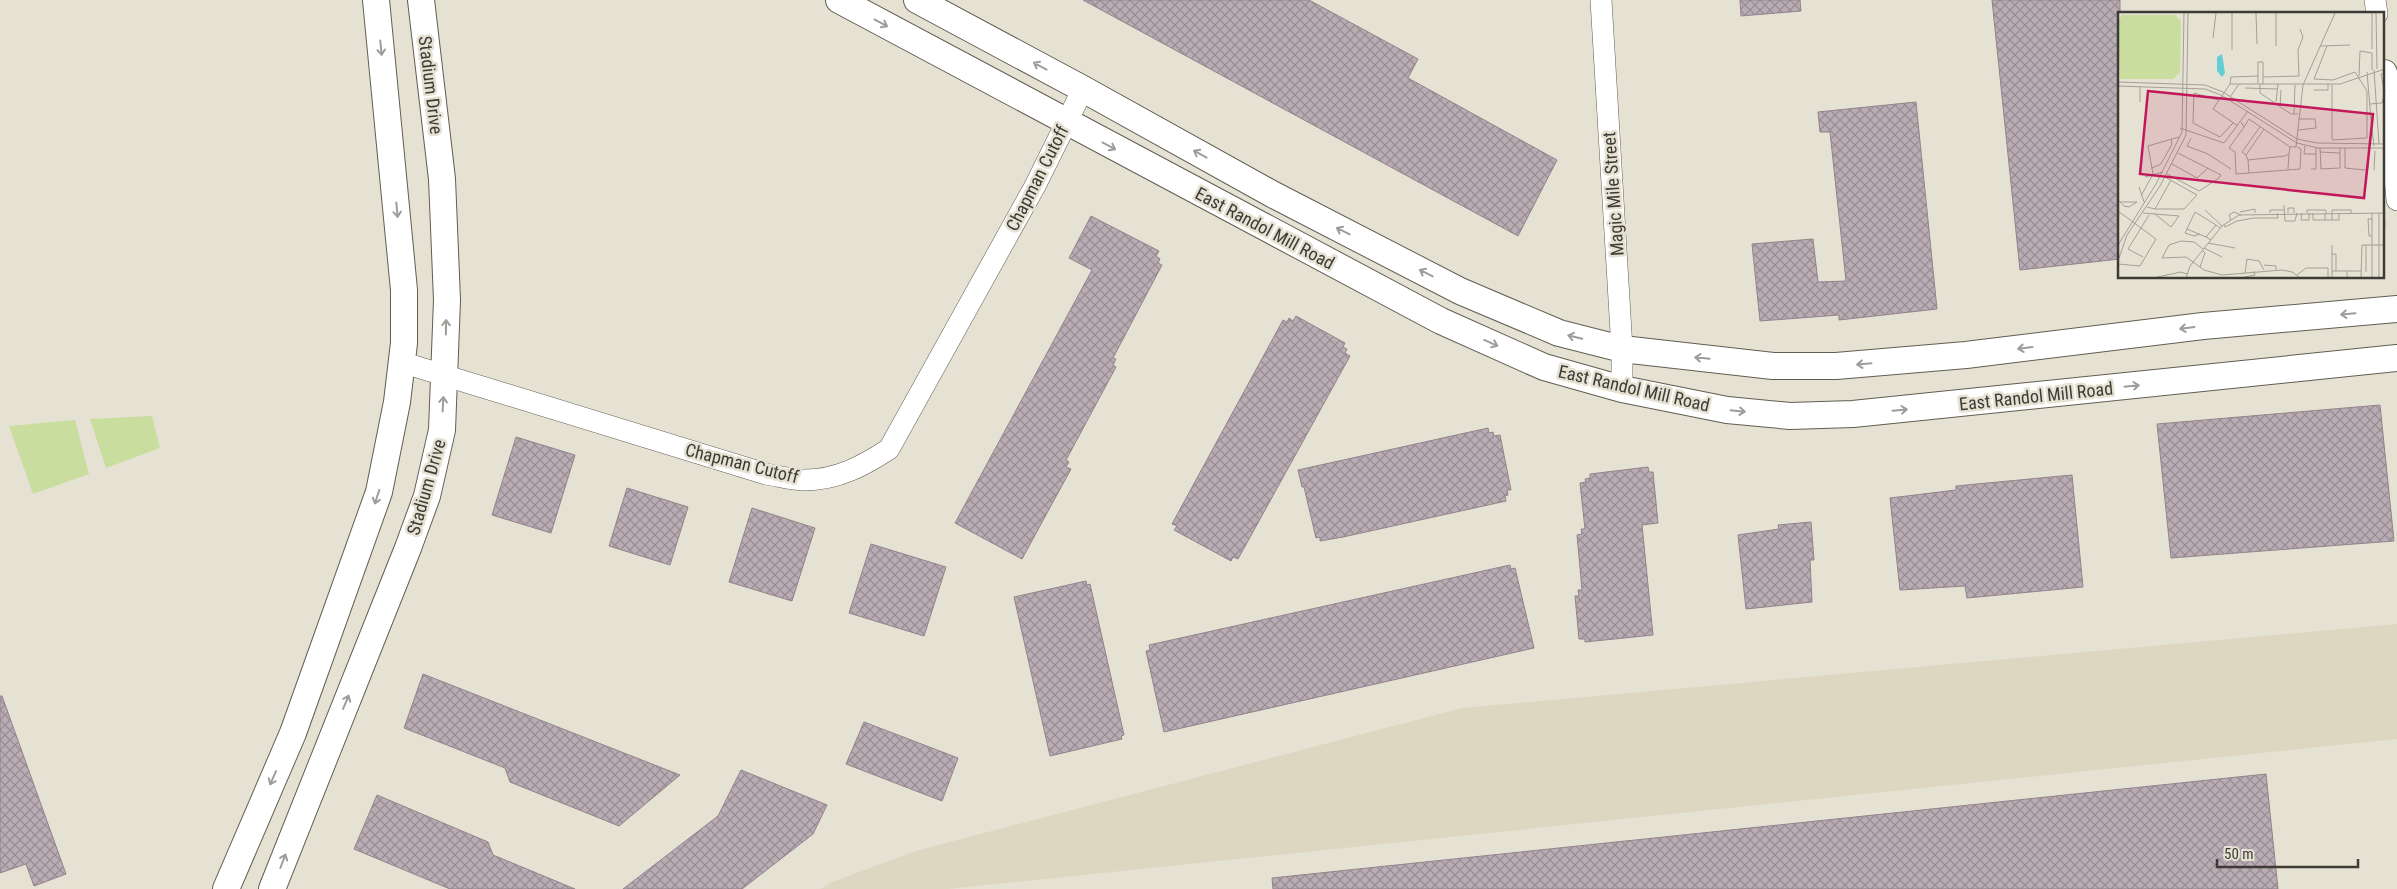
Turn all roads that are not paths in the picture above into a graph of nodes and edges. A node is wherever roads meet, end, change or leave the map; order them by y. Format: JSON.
{"nodes":[{"id":1,"x":376,"y":0,"type":"edge"},
{"id":2,"x":421,"y":0,"type":"edge"},
{"id":3,"x":839,"y":0,"type":"edge"},
{"id":4,"x":917,"y":0,"type":"edge"},
{"id":5,"x":1601,"y":0,"type":"edge"},
{"id":6,"x":2384,"y":69,"type":"edge"},
{"id":7,"x":1083,"y":89,"type":"junction"},
{"id":8,"x":2397,"y":112,"type":"edge"},
{"id":9,"x":1066,"y":123,"type":"junction"},
{"id":10,"x":2397,"y":200,"type":"edge"},
{"id":11,"x":2397,"y":309,"type":"edge"},
{"id":12,"x":1622,"y":349,"type":"junction"},
{"id":13,"x":2397,"y":358,"type":"edge"},
{"id":14,"x":401,"y":362,"type":"junction"},
{"id":15,"x":445,"y":376,"type":"junction"},
{"id":16,"x":1622,"y":389,"type":"junction"},
{"id":17,"x":293,"y":734,"type":"junction"},
{"id":18,"x":328,"y":747,"type":"junction"},
{"id":19,"x":226,"y":889,"type":"edge"},
{"id":20,"x":272,"y":889,"type":"edge"}],
"edges":[{"from":1,"to":14,"type":"main road","one_way":true},
{"from":15,"to":2,"type":"main road","name":"Stadium Drive","one_way":true},
{"from":3,"to":9,"type":"main road","name":"East Randol Mill Road","one_way":true},
{"from":7,"to":4,"type":"main road","name":"East Randol Mill Road","one_way":true},
{"from":5,"to":12,"type":"street","name":"Magic Mile Street"},
{"from":6,"to":8,"type":"main road"},
{"from":6,"to":10,"type":"street"},
{"from":7,"to":9,"type":"street","name":"Chapman Cutoff"},
{"from":12,"to":7,"type":"main road","name":"East Randol Mill Road","one_way":true},
{"from":9,"to":15,"type":"street","name":"Chapman Cutoff"},
{"from":9,"to":16,"type":"main road","name":"East Randol Mill Road","one_way":true},
{"from":11,"to":12,"type":"main road","name":"East Randol Mill Road","one_way":true},
{"from":12,"to":16,"type":"street","name":"Magic Mile Street"},
{"from":16,"to":13,"type":"main road","name":"East Randol Mill Road","one_way":true},
{"from":14,"to":15,"type":"street","name":"Chapman Cutoff"},
{"from":14,"to":17,"type":"main road","one_way":true},
{"from":18,"to":15,"type":"main road","name":"Stadium Drive","one_way":true},
{"from":17,"to":18,"type":"main road"},
{"from":17,"to":19,"type":"main road","one_way":true},
{"from":20,"to":18,"type":"main road","name":"Stadium Drive","one_way":true}]}
